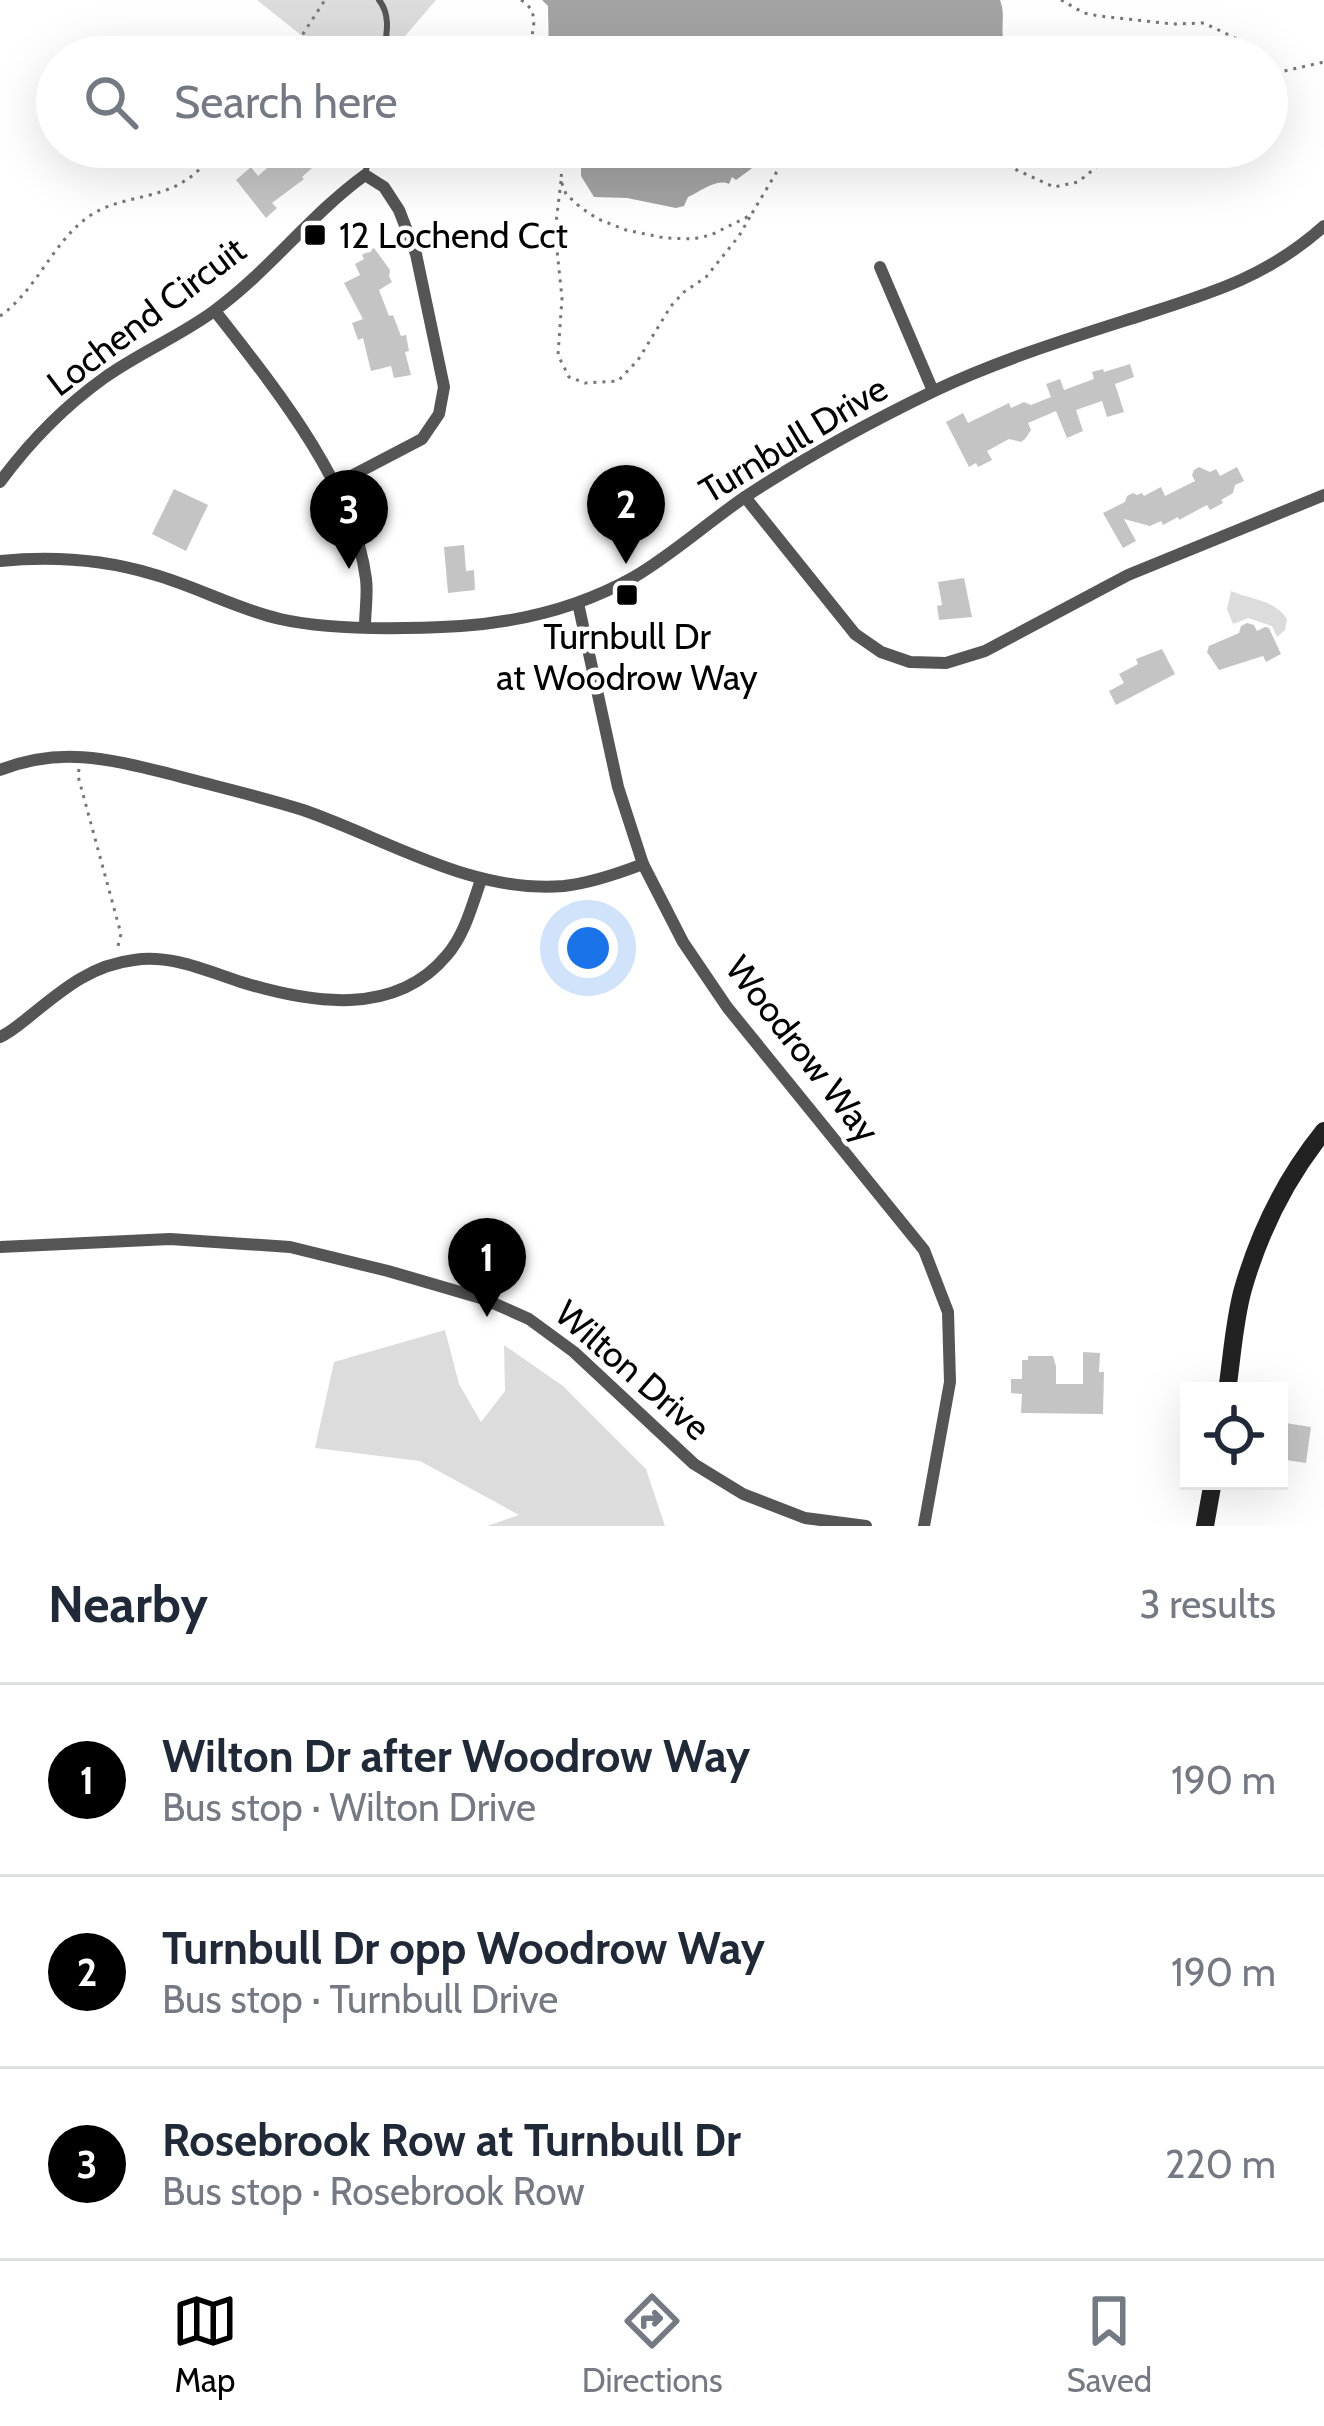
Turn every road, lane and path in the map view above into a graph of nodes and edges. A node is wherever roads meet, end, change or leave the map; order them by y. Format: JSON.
{"nodes":[{"id":1,"x":325,"y":0,"type":"edge"},
{"id":2,"x":379,"y":0,"type":"edge"},
{"id":3,"x":521,"y":0,"type":"edge"},
{"id":4,"x":1061,"y":0,"type":"edge"},
{"id":5,"x":302,"y":36,"type":"edge"},
{"id":6,"x":386,"y":36,"type":"edge"},
{"id":7,"x":531,"y":36,"type":"edge"},
{"id":8,"x":1231,"y":36,"type":"edge"},
{"id":9,"x":1324,"y":62,"type":"edge"},
{"id":10,"x":1288,"y":70,"type":"edge"},
{"id":11,"x":198,"y":168,"type":"edge"},
{"id":12,"x":366,"y":168,"type":"edge"},
{"id":13,"x":561,"y":168,"type":"edge"},
{"id":14,"x":779,"y":168,"type":"edge"},
{"id":15,"x":1014,"y":168,"type":"edge"},
{"id":16,"x":1095,"y":168,"type":"edge"},
{"id":17,"x":364,"y":175,"type":"junction"},
{"id":18,"x":560,"y":181,"type":"junction"},
{"id":19,"x":751,"y":215,"type":"junction"},
{"id":20,"x":1324,"y":226,"type":"edge"},
{"id":21,"x":880,"y":267,"type":"dead end"},
{"id":22,"x":214,"y":311,"type":"junction"},
{"id":23,"x":0,"y":316,"type":"edge"},
{"id":24,"x":933,"y":392,"type":"junction"},
{"id":25,"x":0,"y":482,"type":"edge"},
{"id":26,"x":334,"y":485,"type":"junction"},
{"id":27,"x":1324,"y":495,"type":"edge"},
{"id":28,"x":745,"y":497,"type":"junction"},
{"id":29,"x":0,"y":561,"type":"edge"},
{"id":30,"x":578,"y":603,"type":"junction"},
{"id":31,"x":365,"y":627,"type":"junction"},
{"id":32,"x":82,"y":755,"type":"junction"},
{"id":33,"x":0,"y":770,"type":"edge"},
{"id":34,"x":643,"y":864,"type":"junction"},
{"id":35,"x":481,"y":880,"type":"junction"},
{"id":36,"x":119,"y":962,"type":"junction"},
{"id":37,"x":0,"y":1037,"type":"edge"},
{"id":38,"x":1324,"y":1131,"type":"edge"},
{"id":39,"x":0,"y":1247,"type":"edge"},
{"id":40,"x":1228,"y":1382,"type":"edge"},
{"id":41,"x":1211,"y":1490,"type":"edge"},
{"id":42,"x":866,"y":1526,"type":"edge"},
{"id":43,"x":924,"y":1526,"type":"edge"},
{"id":44,"x":1204,"y":1526,"type":"edge"}],
"edges":[{"from":1,"to":5,"type":"path"},
{"from":2,"to":6,"type":"lane"},
{"from":3,"to":7,"type":"path"},
{"from":4,"to":8,"type":"path"},
{"from":9,"to":10,"type":"path"},
{"from":11,"to":23,"type":"path"},
{"from":12,"to":17,"type":"lane"},
{"from":13,"to":18,"type":"path"},
{"from":14,"to":19,"type":"path"},
{"from":15,"to":16,"type":"path"},
{"from":17,"to":22,"type":"street","name":"Lochend Circuit"},
{"from":17,"to":26,"type":"street"},
{"from":18,"to":19,"type":"path"},
{"from":18,"to":19,"type":"path"},
{"from":20,"to":24,"type":"street","name":"Turnbull Drive"},
{"from":21,"to":24,"type":"street"},
{"from":22,"to":25,"type":"street","name":"Lochend Circuit"},
{"from":22,"to":26,"type":"street"},
{"from":24,"to":28,"type":"street","name":"Turnbull Drive"},
{"from":26,"to":31,"type":"street"},
{"from":27,"to":28,"type":"street"},
{"from":28,"to":30,"type":"street","name":"Turnbull Drive"},
{"from":29,"to":31,"type":"street","name":"Turnbull Drive"},
{"from":30,"to":31,"type":"street","name":"Turnbull Drive"},
{"from":30,"to":34,"type":"street","name":"Woodrow Way"},
{"from":32,"to":33,"type":"street"},
{"from":32,"to":35,"type":"street"},
{"from":32,"to":36,"type":"path"},
{"from":34,"to":35,"type":"street"},
{"from":34,"to":43,"type":"street","name":"Woodrow Way"},
{"from":35,"to":36,"type":"street"},
{"from":36,"to":37,"type":"street"},
{"from":38,"to":40,"type":"main road"},
{"from":39,"to":42,"type":"street","name":"Wilton Drive"},
{"from":41,"to":44,"type":"main road"}]}
